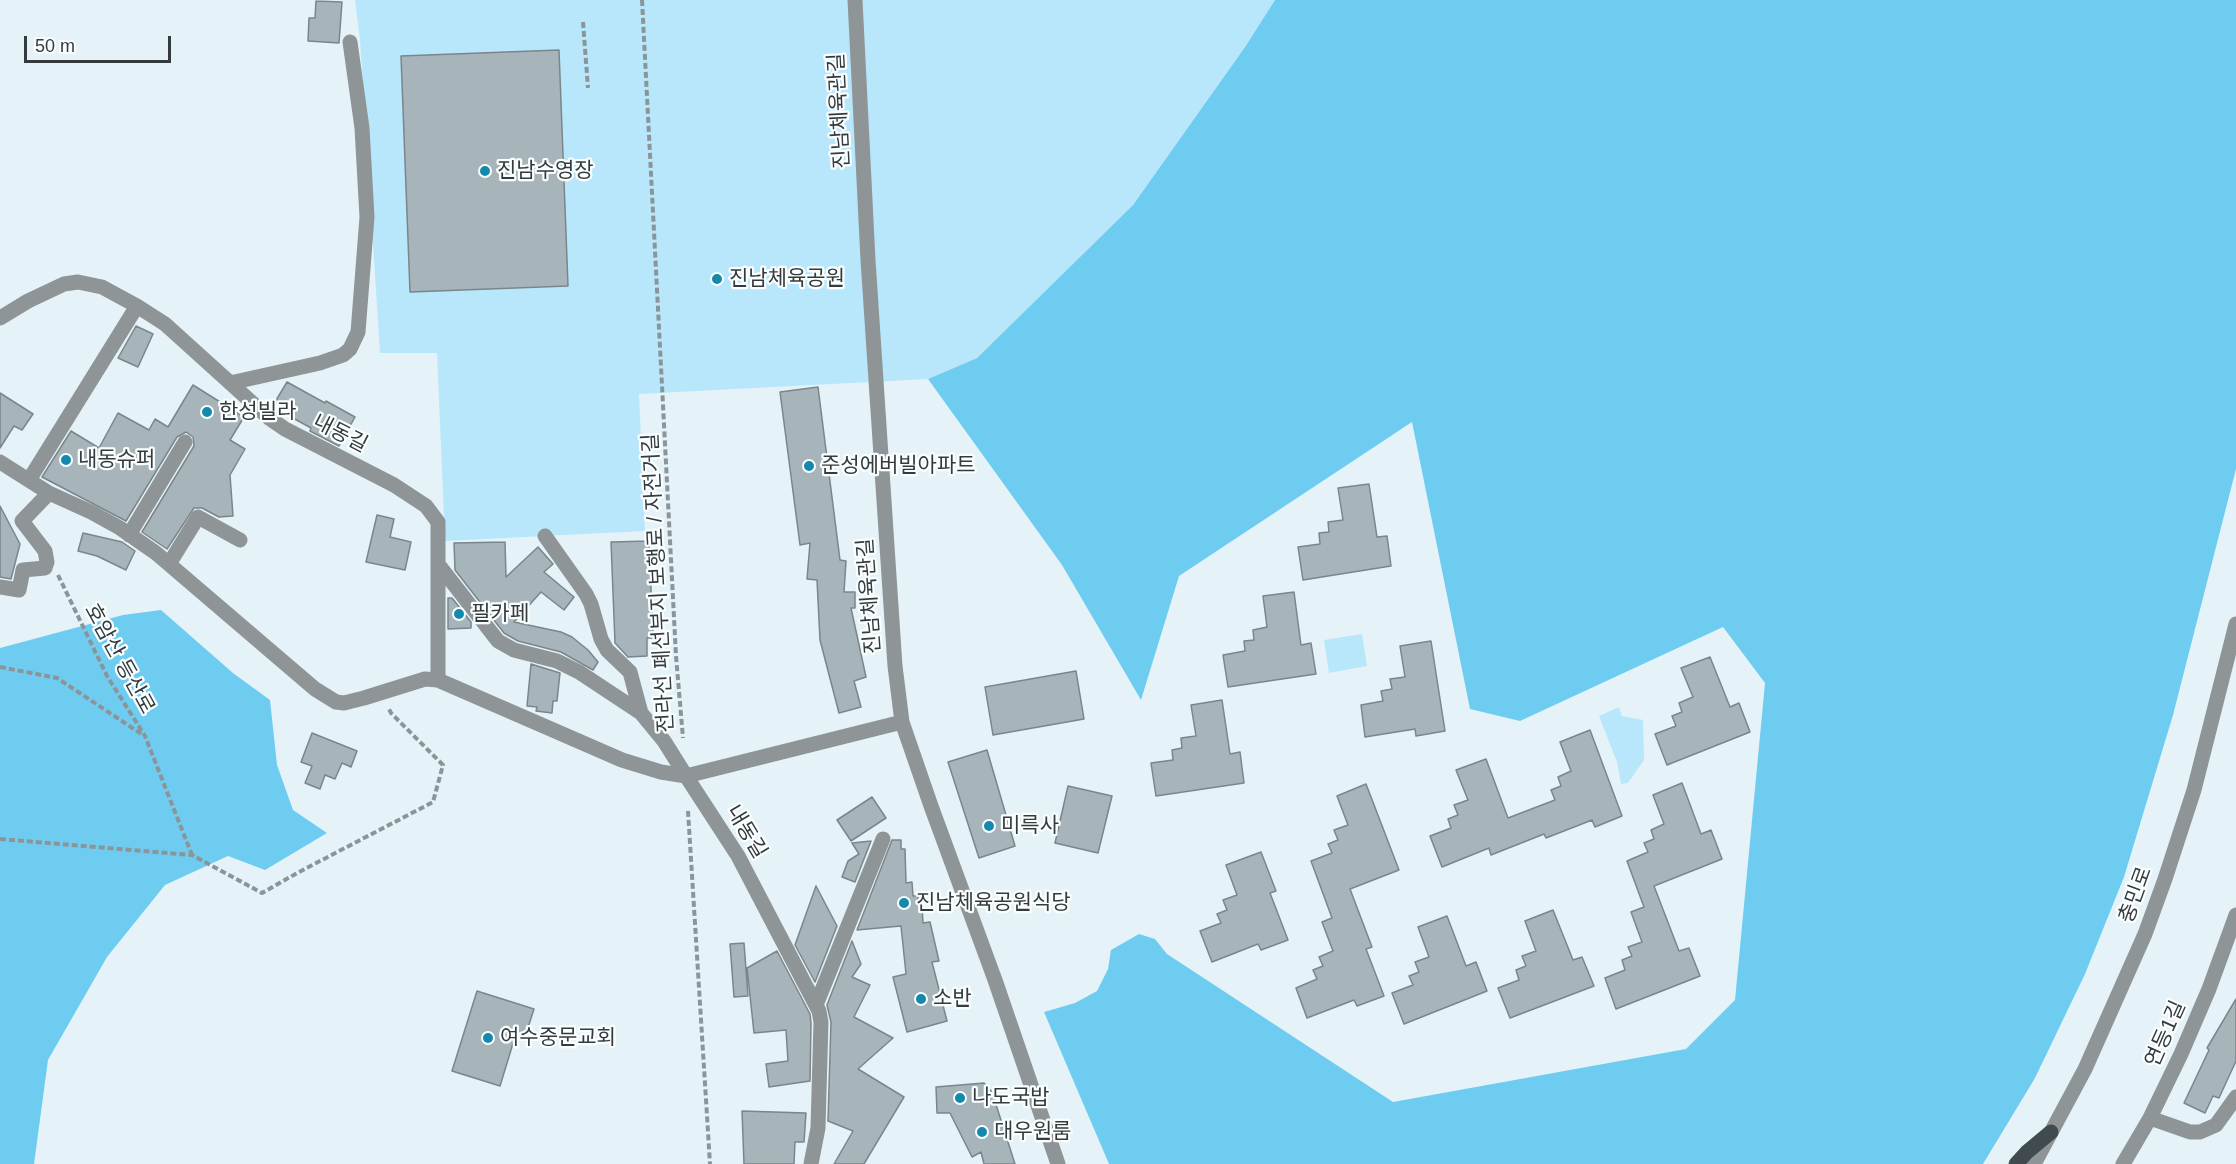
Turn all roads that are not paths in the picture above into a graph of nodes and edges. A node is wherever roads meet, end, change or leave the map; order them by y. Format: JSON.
{"nodes":[{"id":1,"x":855,"y":0,"type":"edge"},
{"id":2,"x":350,"y":42,"type":"dead end"},
{"id":3,"x":137,"y":306,"type":"junction"},
{"id":4,"x":0,"y":318,"type":"edge"},
{"id":5,"x":230,"y":383,"type":"junction"},
{"id":6,"x":185,"y":442,"type":"dead end"},
{"id":7,"x":0,"y":462,"type":"edge"},
{"id":8,"x":28,"y":480,"type":"junction"},
{"id":9,"x":49,"y":493,"type":"junction"},
{"id":10,"x":129,"y":535,"type":"junction"},
{"id":11,"x":545,"y":536,"type":"dead end"},
{"id":12,"x":240,"y":540,"type":"dead end"},
{"id":13,"x":169,"y":564,"type":"junction"},
{"id":14,"x":438,"y":564,"type":"junction"},
{"id":15,"x":0,"y":587,"type":"edge"},
{"id":16,"x":2236,"y":624,"type":"edge"},
{"id":17,"x":438,"y":680,"type":"junction"},
{"id":18,"x":641,"y":713,"type":"junction"},
{"id":19,"x":902,"y":722,"type":"junction"},
{"id":20,"x":686,"y":776,"type":"junction"},
{"id":21,"x":883,"y":839,"type":"dead end"},
{"id":22,"x":2236,"y":915,"type":"edge"},
{"id":23,"x":816,"y":1005,"type":"junction"},
{"id":24,"x":2236,"y":1097,"type":"edge"},
{"id":25,"x":2150,"y":1118,"type":"junction"},
{"id":26,"x":2051,"y":1132,"type":"junction"},
{"id":27,"x":811,"y":1164,"type":"edge"},
{"id":28,"x":1058,"y":1164,"type":"edge"},
{"id":29,"x":2016,"y":1164,"type":"edge"},
{"id":30,"x":2034,"y":1164,"type":"edge"},
{"id":31,"x":2123,"y":1164,"type":"edge"}],
"edges":[{"from":1,"to":19,"type":"street","name":"진남체육관길"},
{"from":2,"to":5,"type":"street"},
{"from":3,"to":4,"type":"street","name":"내동길"},
{"from":3,"to":5,"type":"street","name":"내동길"},
{"from":3,"to":8,"type":"street"},
{"from":5,"to":14,"type":"street","name":"내동길"},
{"from":6,"to":10,"type":"street"},
{"from":7,"to":8,"type":"street"},
{"from":8,"to":9,"type":"street"},
{"from":9,"to":10,"type":"street"},
{"from":9,"to":15,"type":"street"},
{"from":10,"to":13,"type":"street"},
{"from":11,"to":18,"type":"street"},
{"from":12,"to":13,"type":"street"},
{"from":13,"to":17,"type":"street"},
{"from":14,"to":17,"type":"street","name":"내동길"},
{"from":14,"to":18,"type":"street"},
{"from":16,"to":26,"type":"street","name":"충민로"},
{"from":17,"to":20,"type":"street"},
{"from":18,"to":20,"type":"street","name":"내동길"},
{"from":19,"to":20,"type":"street"},
{"from":19,"to":28,"type":"street","name":"진남체육관길"},
{"from":20,"to":23,"type":"street","name":"내동길"},
{"from":21,"to":23,"type":"street"},
{"from":22,"to":25,"type":"street","name":"연등1길"},
{"from":23,"to":27,"type":"street","name":"내동길"},
{"from":24,"to":25,"type":"street"},
{"from":25,"to":31,"type":"street","name":"연등1길"},
{"from":26,"to":29,"type":"main road"},
{"from":26,"to":30,"type":"street","name":"충민로"}]}
